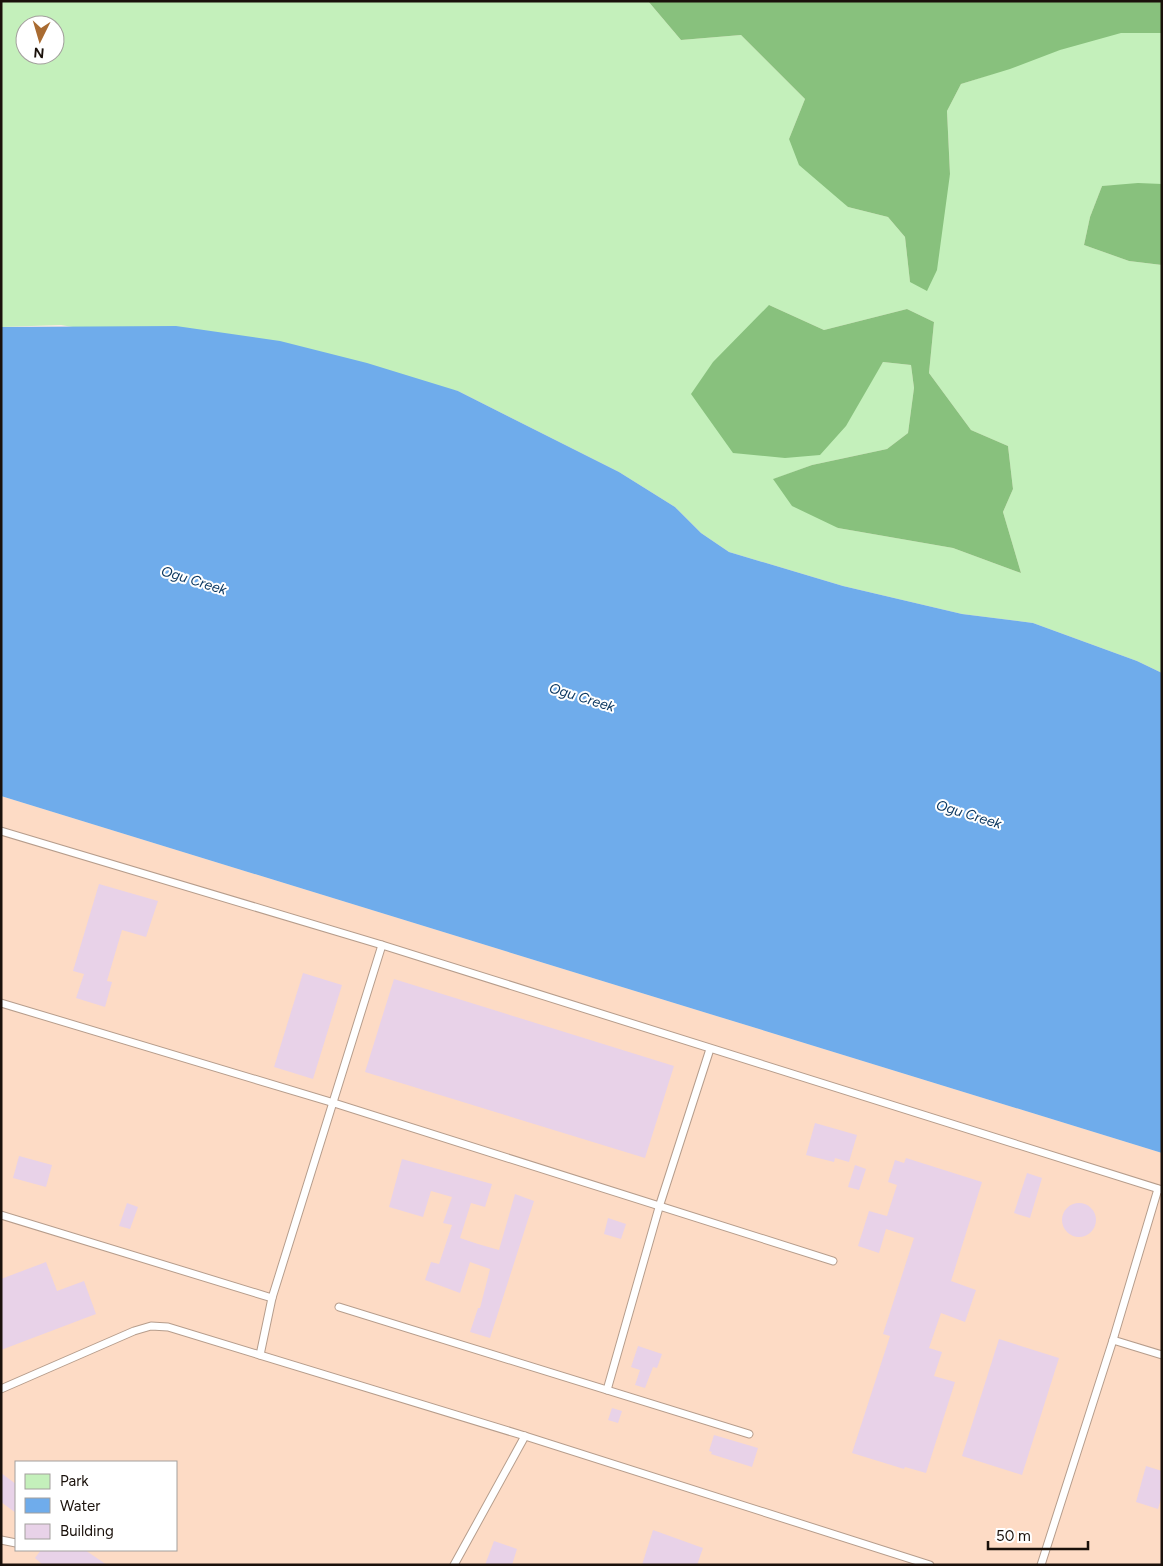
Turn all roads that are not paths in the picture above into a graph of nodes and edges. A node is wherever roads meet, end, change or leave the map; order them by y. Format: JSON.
{"nodes":[{"id":1,"x":1,"y":832,"type":"edge"},
{"id":2,"x":382,"y":944,"type":"junction"},
{"id":3,"x":1,"y":1003,"type":"edge"},
{"id":4,"x":710,"y":1050,"type":"junction"},
{"id":5,"x":334,"y":1103,"type":"junction"},
{"id":6,"x":1160,"y":1190,"type":"edge"},
{"id":7,"x":660,"y":1204,"type":"junction"},
{"id":8,"x":1,"y":1215,"type":"edge"},
{"id":9,"x":833,"y":1261,"type":"dead end"},
{"id":10,"x":272,"y":1298,"type":"junction"},
{"id":11,"x":339,"y":1307,"type":"dead end"},
{"id":12,"x":1113,"y":1340,"type":"junction"},
{"id":13,"x":1162,"y":1355,"type":"edge"},
{"id":14,"x":260,"y":1356,"type":"junction"},
{"id":15,"x":1,"y":1389,"type":"edge"},
{"id":16,"x":607,"y":1390,"type":"junction"},
{"id":17,"x":749,"y":1434,"type":"dead end"},
{"id":18,"x":525,"y":1436,"type":"junction"},
{"id":19,"x":1,"y":1540,"type":"edge"},
{"id":20,"x":15,"y":1543,"type":"edge"},
{"id":21,"x":454,"y":1565,"type":"edge"},
{"id":22,"x":930,"y":1565,"type":"edge"},
{"id":23,"x":1040,"y":1565,"type":"edge"}],
"edges":[{"from":1,"to":2,"type":"lane"},
{"from":2,"to":4,"type":"lane"},
{"from":2,"to":5,"type":"lane"},
{"from":3,"to":5,"type":"lane"},
{"from":4,"to":6,"type":"lane"},
{"from":4,"to":7,"type":"lane"},
{"from":5,"to":7,"type":"lane"},
{"from":5,"to":10,"type":"lane"},
{"from":6,"to":12,"type":"lane"},
{"from":7,"to":9,"type":"lane"},
{"from":7,"to":16,"type":"lane"},
{"from":8,"to":10,"type":"lane"},
{"from":10,"to":14,"type":"lane"},
{"from":11,"to":16,"type":"lane"},
{"from":12,"to":13,"type":"lane"},
{"from":12,"to":23,"type":"lane"},
{"from":14,"to":15,"type":"lane"},
{"from":14,"to":18,"type":"lane"},
{"from":16,"to":17,"type":"lane"},
{"from":18,"to":21,"type":"lane"},
{"from":18,"to":22,"type":"lane"},
{"from":19,"to":20,"type":"lane"}]}
